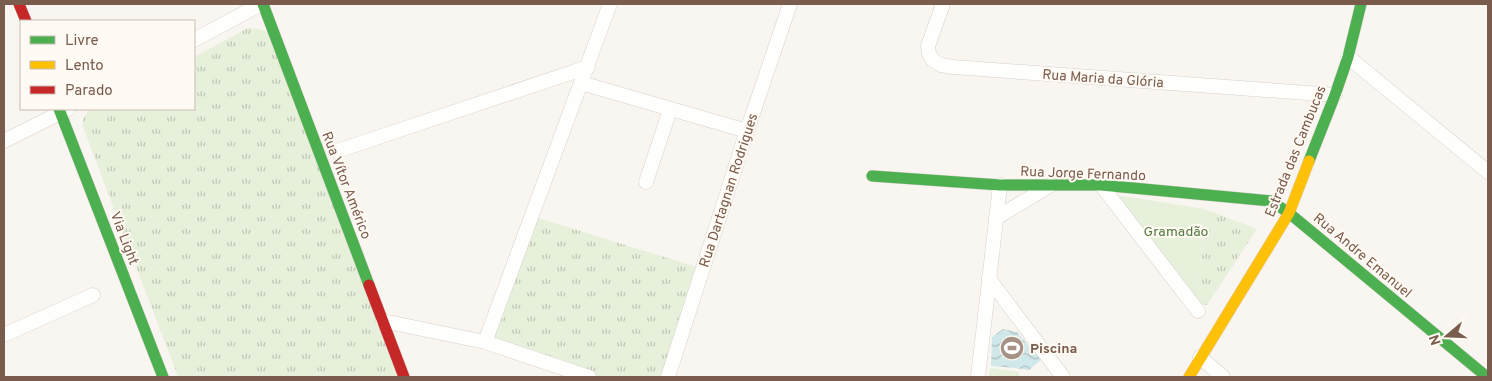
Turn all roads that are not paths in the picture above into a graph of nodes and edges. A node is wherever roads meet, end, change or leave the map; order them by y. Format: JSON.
{"nodes":[{"id":1,"x":19,"y":4,"type":"edge"},
{"id":2,"x":262,"y":4,"type":"edge"},
{"id":3,"x":610,"y":4,"type":"edge"},
{"id":4,"x":790,"y":4,"type":"edge"},
{"id":5,"x":942,"y":4,"type":"edge"},
{"id":6,"x":1361,"y":4,"type":"edge"},
{"id":7,"x":26,"y":20,"type":"edge"},
{"id":8,"x":195,"y":39,"type":"edge"},
{"id":9,"x":1348,"y":57,"type":"junction"},
{"id":10,"x":588,"y":67,"type":"junction"},
{"id":11,"x":581,"y":83,"type":"junction"},
{"id":12,"x":1335,"y":95,"type":"junction"},
{"id":13,"x":63,"y":110,"type":"edge"},
{"id":14,"x":670,"y":110,"type":"junction"},
{"id":15,"x":747,"y":131,"type":"junction"},
{"id":16,"x":4,"y":141,"type":"edge"},
{"id":17,"x":337,"y":151,"type":"dead end"},
{"id":18,"x":1488,"y":172,"type":"edge"},
{"id":19,"x":872,"y":176,"type":"dead end"},
{"id":20,"x":646,"y":182,"type":"dead end"},
{"id":21,"x":1000,"y":185,"type":"junction"},
{"id":22,"x":1052,"y":185,"type":"junction"},
{"id":23,"x":1101,"y":185,"type":"junction"},
{"id":24,"x":1289,"y":213,"type":"junction"},
{"id":25,"x":996,"y":218,"type":"junction"},
{"id":26,"x":989,"y":279,"type":"junction"},
{"id":27,"x":93,"y":295,"type":"dead end"},
{"id":28,"x":1198,"y":310,"type":"dead end"},
{"id":29,"x":383,"y":322,"type":"junction"},
{"id":30,"x":4,"y":335,"type":"edge"},
{"id":31,"x":485,"y":342,"type":"junction"},
{"id":32,"x":1200,"y":357,"type":"junction"},
{"id":33,"x":163,"y":377,"type":"edge"},
{"id":34,"x":404,"y":377,"type":"edge"},
{"id":35,"x":589,"y":377,"type":"edge"},
{"id":36,"x":668,"y":377,"type":"edge"},
{"id":37,"x":978,"y":377,"type":"edge"},
{"id":38,"x":1063,"y":377,"type":"edge"},
{"id":39,"x":1189,"y":377,"type":"edge"},
{"id":40,"x":1223,"y":377,"type":"edge"},
{"id":41,"x":1487,"y":377,"type":"edge"}],
"edges":[{"from":1,"to":7,"type":"street"},
{"from":2,"to":8,"type":"street"},
{"from":2,"to":29,"type":"street","name":"Rua Vítor Américo"},
{"from":3,"to":10,"type":"street"},
{"from":4,"to":15,"type":"street","name":"Rua Dartagnan Rodrigues"},
{"from":5,"to":12,"type":"street","name":"Rua Maria da Glória"},
{"from":6,"to":9,"type":"street","name":"Estrada das Cambucas"},
{"from":9,"to":12,"type":"street","name":"Estrada das Cambucas"},
{"from":9,"to":18,"type":"street"},
{"from":10,"to":11,"type":"street"},
{"from":10,"to":17,"type":"street"},
{"from":11,"to":14,"type":"street"},
{"from":11,"to":31,"type":"street"},
{"from":12,"to":24,"type":"street","name":"Estrada das Cambucas"},
{"from":13,"to":16,"type":"street"},
{"from":13,"to":33,"type":"street","name":"Via Light"},
{"from":14,"to":15,"type":"street"},
{"from":14,"to":20,"type":"street"},
{"from":15,"to":36,"type":"street","name":"Rua Dartagnan Rodrigues"},
{"from":19,"to":21,"type":"street","name":"Rua Jorge Fernando"},
{"from":21,"to":22,"type":"street","name":"Rua Jorge Fernando"},
{"from":21,"to":25,"type":"street"},
{"from":22,"to":23,"type":"street","name":"Rua Jorge Fernando"},
{"from":22,"to":25,"type":"street"},
{"from":23,"to":24,"type":"street","name":"Rua Jorge Fernando"},
{"from":23,"to":28,"type":"street"},
{"from":24,"to":32,"type":"street","name":"Estrada das Cambucas"},
{"from":24,"to":41,"type":"street","name":"Rua Andre Emanuel"},
{"from":25,"to":26,"type":"street"},
{"from":26,"to":37,"type":"street"},
{"from":26,"to":38,"type":"street"},
{"from":27,"to":30,"type":"street"},
{"from":29,"to":31,"type":"street"},
{"from":29,"to":34,"type":"street","name":"Rua Vítor Américo"},
{"from":31,"to":35,"type":"street"},
{"from":32,"to":39,"type":"street","name":"Estrada das Cambucas"},
{"from":32,"to":40,"type":"street"}]}
